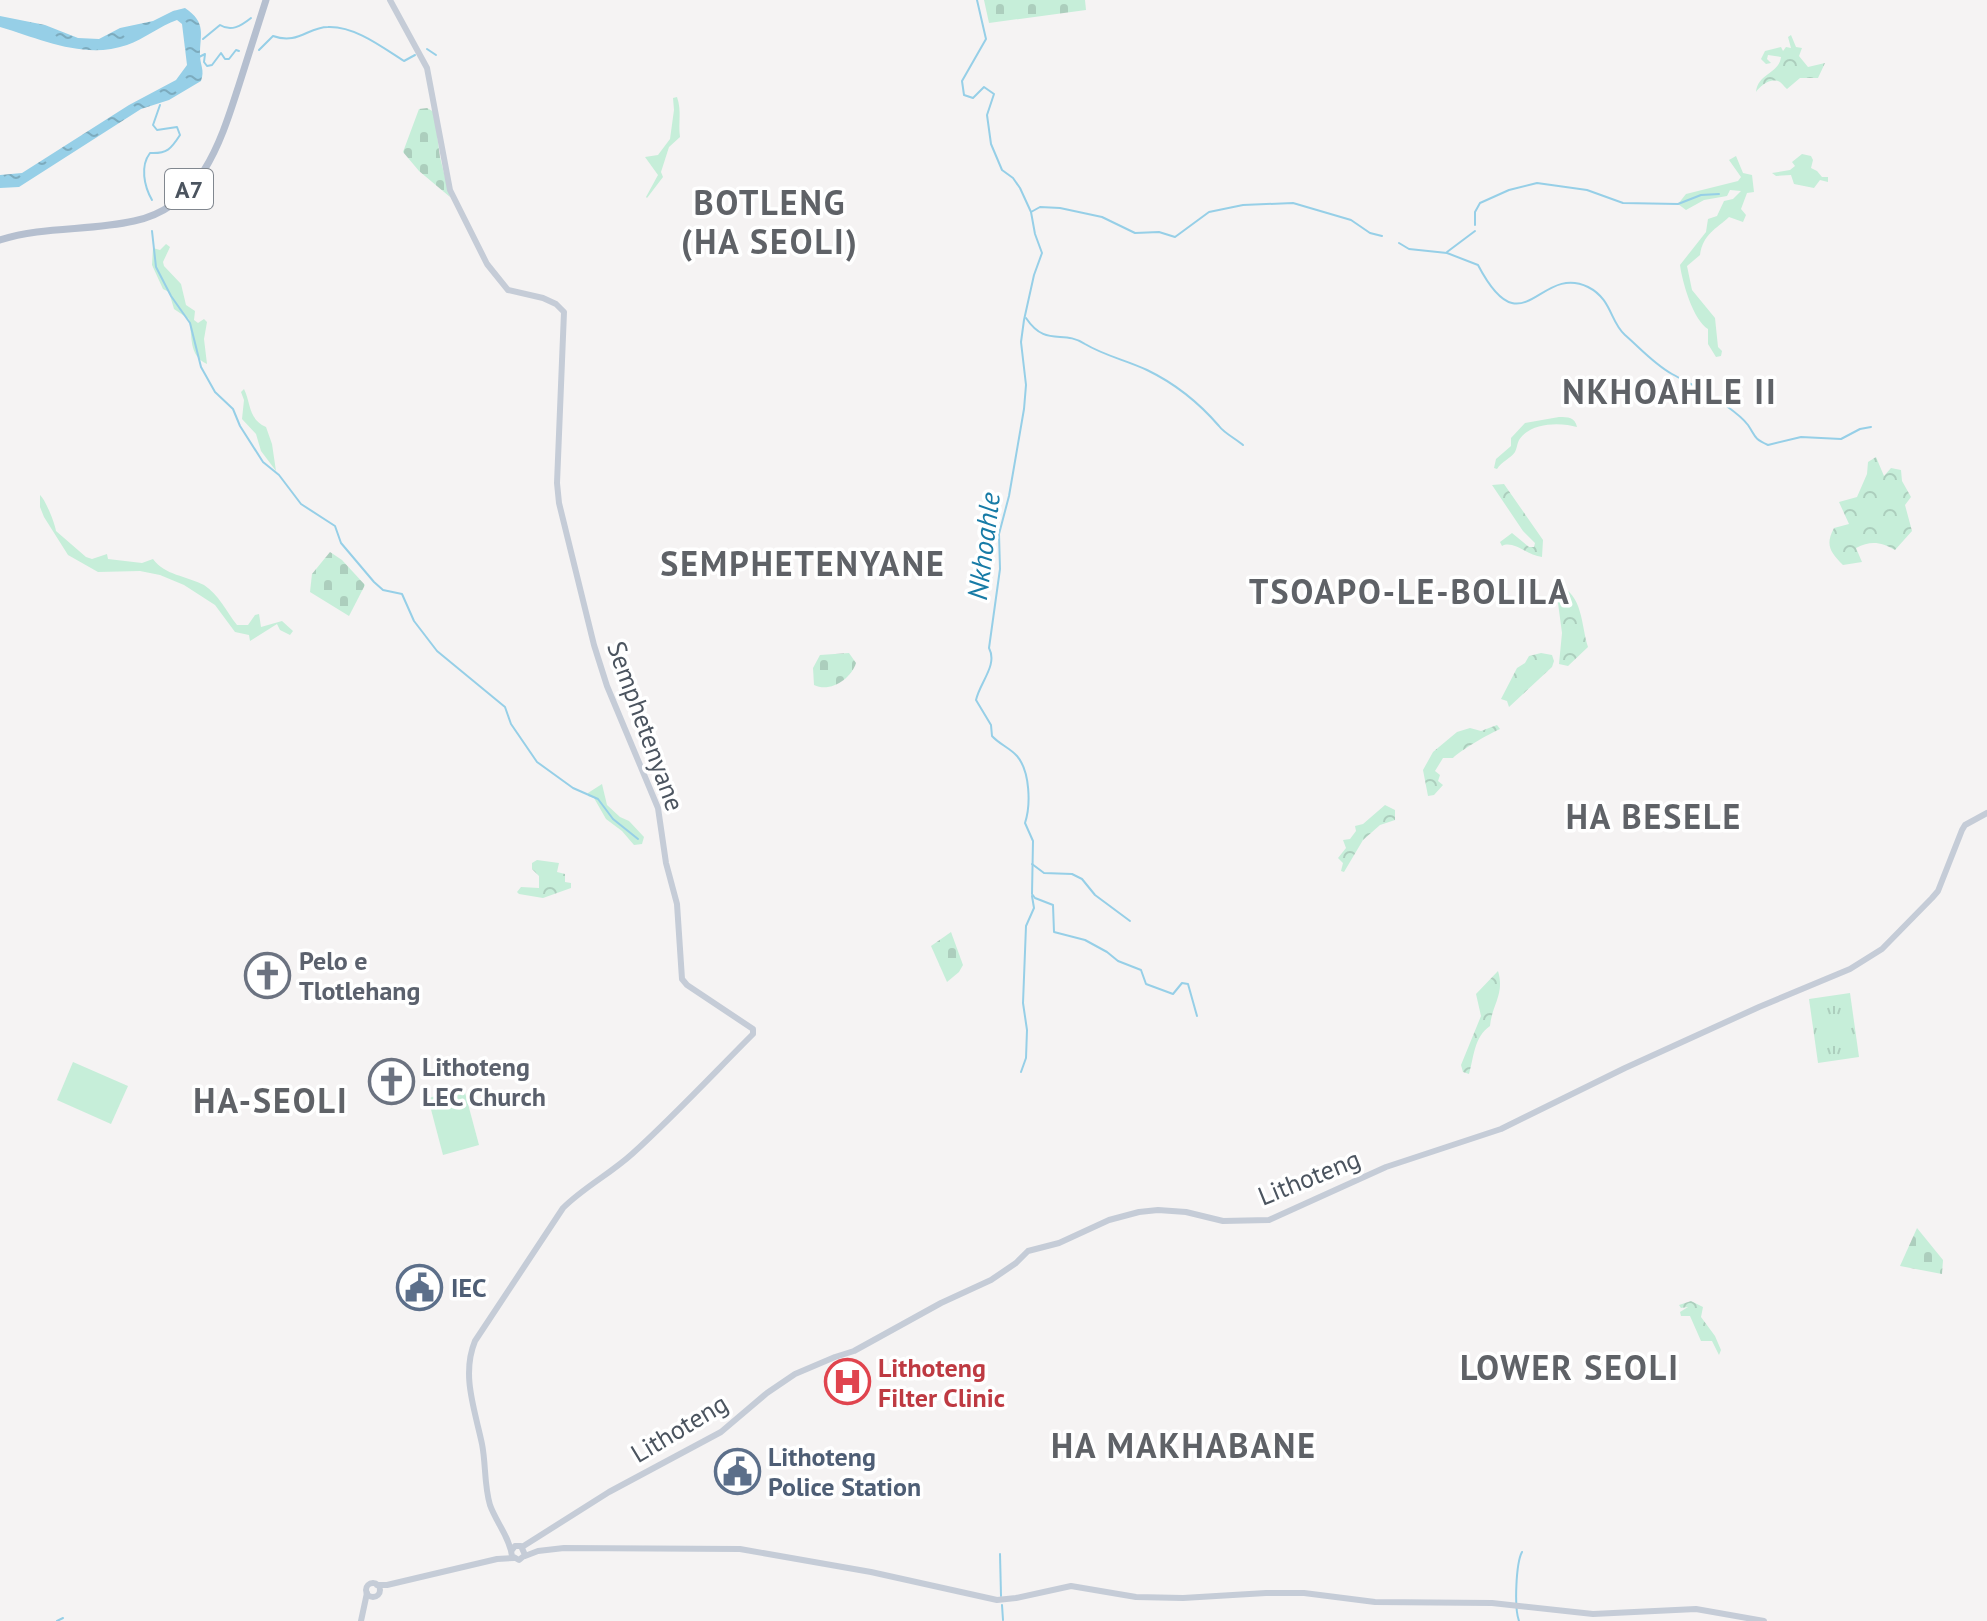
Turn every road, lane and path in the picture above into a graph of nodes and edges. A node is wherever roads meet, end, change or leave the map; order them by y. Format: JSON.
{"nodes":[{"id":1,"x":266,"y":0,"type":"edge"},
{"id":2,"x":390,"y":0,"type":"edge"},
{"id":3,"x":0,"y":240,"type":"edge"},
{"id":4,"x":1987,"y":813,"type":"edge"},
{"id":5,"x":517,"y":1550,"type":"junction"},
{"id":6,"x":538,"y":1551,"type":"junction"},
{"id":7,"x":361,"y":1621,"type":"edge"},
{"id":8,"x":1764,"y":1621,"type":"edge"}],
"edges":[{"from":1,"to":3,"type":"main road","number":"A7"},
{"from":2,"to":5,"type":"main road","name":"Semphetenyane"},
{"from":4,"to":5,"type":"main road","name":"Lithoteng"},
{"from":5,"to":6,"type":"main road"},
{"from":5,"to":6,"type":"main road"},
{"from":5,"to":7,"type":"main road","name":"Lithoteng"},
{"from":6,"to":8,"type":"main road"}]}
